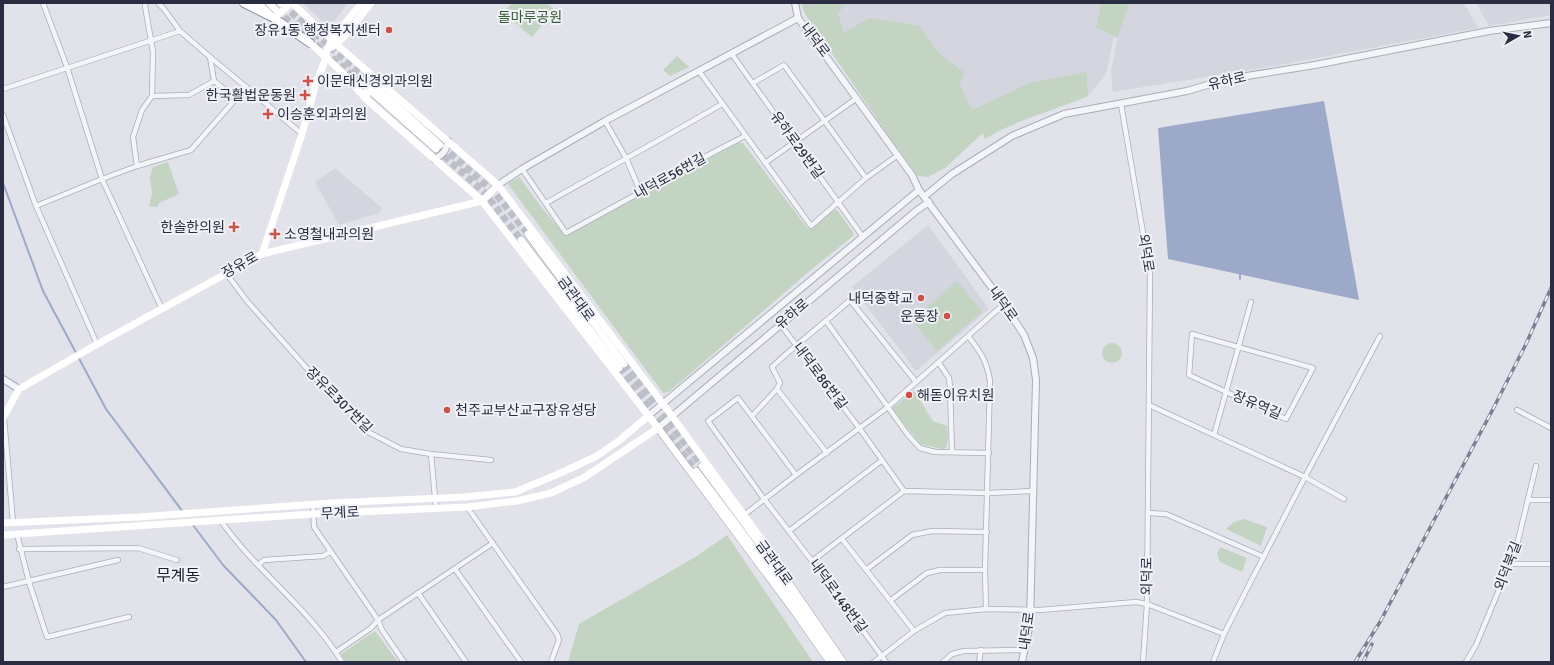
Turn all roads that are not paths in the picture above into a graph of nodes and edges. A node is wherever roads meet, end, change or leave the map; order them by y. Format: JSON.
{"nodes":[{"id":1,"x":43,"y":3,"type":"edge"},
{"id":2,"x":145,"y":3,"type":"edge"},
{"id":3,"x":158,"y":3,"type":"edge"},
{"id":4,"x":244,"y":3,"type":"edge"},
{"id":5,"x":257,"y":3,"type":"edge"},
{"id":6,"x":269,"y":3,"type":"edge"},
{"id":7,"x":292,"y":3,"type":"edge"},
{"id":8,"x":362,"y":3,"type":"edge"},
{"id":9,"x":371,"y":3,"type":"edge"},
{"id":10,"x":795,"y":3,"type":"edge"},
{"id":11,"x":280,"y":8,"type":"edge"},
{"id":12,"x":798,"y":18,"type":"junction"},
{"id":13,"x":1551,"y":23,"type":"edge"},
{"id":14,"x":180,"y":31,"type":"junction"},
{"id":15,"x":151,"y":41,"type":"junction"},
{"id":16,"x":334,"y":42,"type":"junction"},
{"id":17,"x":310,"y":43,"type":"joint"},
{"id":18,"x":732,"y":53,"type":"junction"},
{"id":19,"x":210,"y":57,"type":"junction"},
{"id":20,"x":326,"y":58,"type":"junction"},
{"id":21,"x":67,"y":68,"type":"junction"},
{"id":22,"x":699,"y":71,"type":"junction"},
{"id":23,"x":214,"y":81,"type":"junction"},
{"id":24,"x":753,"y":84,"type":"junction"},
{"id":25,"x":246,"y":87,"type":"junction"},
{"id":26,"x":377,"y":88,"type":"junction"},
{"id":27,"x":3,"y":89,"type":"edge"},
{"id":28,"x":152,"y":96,"type":"junction"},
{"id":29,"x":857,"y":98,"type":"junction"},
{"id":30,"x":237,"y":99,"type":"junction"},
{"id":31,"x":366,"y":99,"type":"junction"},
{"id":32,"x":722,"y":104,"type":"junction"},
{"id":33,"x":1122,"y":104,"type":"junction"},
{"id":34,"x":3,"y":115,"type":"edge"},
{"id":35,"x":605,"y":121,"type":"junction"},
{"id":36,"x":824,"y":121,"type":"junction"},
{"id":37,"x":302,"y":134,"type":"junction"},
{"id":38,"x":745,"y":136,"type":"junction"},
{"id":39,"x":448,"y":142,"type":"junction"},
{"id":40,"x":794,"y":142,"type":"junction"},
{"id":41,"x":438,"y":147,"type":"tunnel mouth"},
{"id":42,"x":898,"y":155,"type":"junction"},
{"id":43,"x":626,"y":158,"type":"junction"},
{"id":44,"x":434,"y":159,"type":"junction"},
{"id":45,"x":765,"y":163,"type":"junction"},
{"id":46,"x":137,"y":166,"type":"junction"},
{"id":47,"x":522,"y":169,"type":"junction"},
{"id":48,"x":866,"y":178,"type":"junction"},
{"id":49,"x":102,"y":179,"type":"junction"},
{"id":50,"x":498,"y":185,"type":"junction"},
{"id":51,"x":919,"y":190,"type":"junction"},
{"id":52,"x":641,"y":192,"type":"junction"},
{"id":53,"x":927,"y":199,"type":"junction"},
{"id":54,"x":482,"y":201,"type":"junction"},
{"id":55,"x":546,"y":203,"type":"junction"},
{"id":56,"x":838,"y":203,"type":"junction"},
{"id":57,"x":36,"y":206,"type":"junction"},
{"id":58,"x":528,"y":234,"type":"tunnel mouth"},
{"id":59,"x":863,"y":237,"type":"junction"},
{"id":60,"x":521,"y":240,"type":"tunnel mouth"},
{"id":61,"x":262,"y":254,"type":"junction"},
{"id":62,"x":226,"y":273,"type":"junction"},
{"id":63,"x":1251,"y":302,"type":"dead end"},
{"id":64,"x":1004,"y":304,"type":"junction"},
{"id":65,"x":162,"y":309,"type":"junction"},
{"id":66,"x":826,"y":321,"type":"junction"},
{"id":67,"x":780,"y":324,"type":"junction"},
{"id":68,"x":1380,"y":336,"type":"dead end"},
{"id":69,"x":969,"y":337,"type":"junction"},
{"id":70,"x":796,"y":344,"type":"junction"},
{"id":71,"x":96,"y":345,"type":"junction"},
{"id":72,"x":1239,"y":347,"type":"junction"},
{"id":73,"x":939,"y":363,"type":"junction"},
{"id":74,"x":3,"y":379,"type":"edge"},
{"id":75,"x":916,"y":382,"type":"junction"},
{"id":76,"x":20,"y":389,"type":"junction"},
{"id":77,"x":778,"y":389,"type":"junction"},
{"id":78,"x":1226,"y":392,"type":"junction"},
{"id":79,"x":664,"y":404,"type":"junction"},
{"id":80,"x":1149,"y":405,"type":"junction"},
{"id":81,"x":888,"y":407,"type":"junction"},
{"id":82,"x":1517,"y":410,"type":"dead end"},
{"id":83,"x":648,"y":416,"type":"junction"},
{"id":84,"x":672,"y":416,"type":"junction"},
{"id":85,"x":752,"y":416,"type":"junction"},
{"id":86,"x":3,"y":418,"type":"edge"},
{"id":87,"x":658,"y":428,"type":"junction"},
{"id":88,"x":1551,"y":428,"type":"edge"},
{"id":89,"x":860,"y":429,"type":"junction"},
{"id":90,"x":1214,"y":435,"type":"junction"},
{"id":91,"x":952,"y":452,"type":"junction"},
{"id":92,"x":827,"y":453,"type":"junction"},
{"id":93,"x":990,"y":453,"type":"junction"},
{"id":94,"x":431,"y":454,"type":"junction"},
{"id":95,"x":491,"y":460,"type":"dead end"},
{"id":96,"x":881,"y":461,"type":"junction"},
{"id":97,"x":1536,"y":466,"type":"dead end"},
{"id":98,"x":796,"y":475,"type":"junction"},
{"id":99,"x":1304,"y":476,"type":"junction"},
{"id":100,"x":904,"y":491,"type":"junction"},
{"id":101,"x":1033,"y":491,"type":"junction"},
{"id":102,"x":988,"y":493,"type":"junction"},
{"id":103,"x":435,"y":498,"type":"junction"},
{"id":104,"x":1344,"y":499,"type":"dead end"},
{"id":105,"x":764,"y":500,"type":"junction"},
{"id":106,"x":1528,"y":500,"type":"junction"},
{"id":107,"x":1551,"y":500,"type":"edge"},
{"id":108,"x":313,"y":504,"type":"junction"},
{"id":109,"x":467,"y":507,"type":"junction"},
{"id":110,"x":436,"y":508,"type":"junction"},
{"id":111,"x":1148,"y":513,"type":"junction"},
{"id":112,"x":313,"y":514,"type":"junction"},
{"id":113,"x":744,"y":515,"type":"junction"},
{"id":114,"x":218,"y":521,"type":"junction"},
{"id":115,"x":14,"y":522,"type":"junction"},
{"id":116,"x":3,"y":523,"type":"edge"},
{"id":117,"x":789,"y":531,"type":"junction"},
{"id":118,"x":987,"y":532,"type":"junction"},
{"id":119,"x":16,"y":534,"type":"junction"},
{"id":120,"x":3,"y":535,"type":"edge"},
{"id":121,"x":842,"y":538,"type":"junction"},
{"id":122,"x":493,"y":543,"type":"junction"},
{"id":123,"x":19,"y":549,"type":"junction"},
{"id":124,"x":330,"y":552,"type":"junction"},
{"id":125,"x":1264,"y":557,"type":"junction"},
{"id":126,"x":118,"y":560,"type":"dead end"},
{"id":127,"x":177,"y":560,"type":"dead end"},
{"id":128,"x":812,"y":560,"type":"junction"},
{"id":129,"x":1510,"y":564,"type":"junction"},
{"id":130,"x":1551,"y":564,"type":"edge"},
{"id":131,"x":258,"y":565,"type":"junction"},
{"id":132,"x":867,"y":568,"type":"junction"},
{"id":133,"x":455,"y":569,"type":"junction"},
{"id":134,"x":985,"y":570,"type":"junction"},
{"id":135,"x":29,"y":582,"type":"junction"},
{"id":136,"x":3,"y":587,"type":"edge"},
{"id":137,"x":418,"y":593,"type":"junction"},
{"id":138,"x":891,"y":600,"type":"junction"},
{"id":139,"x":1147,"y":604,"type":"junction"},
{"id":140,"x":986,"y":609,"type":"junction"},
{"id":141,"x":1030,"y":610,"type":"junction"},
{"id":142,"x":808,"y":611,"type":"junction"},
{"id":143,"x":129,"y":618,"type":"dead end"},
{"id":144,"x":378,"y":620,"type":"junction"},
{"id":145,"x":914,"y":631,"type":"junction"},
{"id":146,"x":1224,"y":634,"type":"junction"},
{"id":147,"x":981,"y":650,"type":"junction"},
{"id":148,"x":1024,"y":650,"type":"junction"},
{"id":149,"x":336,"y":652,"type":"junction"},
{"id":150,"x":882,"y":656,"type":"junction"},
{"id":151,"x":342,"y":662,"type":"edge"},
{"id":152,"x":404,"y":662,"type":"edge"},
{"id":153,"x":466,"y":662,"type":"edge"},
{"id":154,"x":521,"y":662,"type":"edge"},
{"id":155,"x":551,"y":662,"type":"edge"},
{"id":156,"x":830,"y":662,"type":"edge"},
{"id":157,"x":836,"y":662,"type":"edge"},
{"id":158,"x":843,"y":662,"type":"edge"},
{"id":159,"x":874,"y":662,"type":"edge"},
{"id":160,"x":886,"y":662,"type":"edge"},
{"id":161,"x":943,"y":662,"type":"edge"},
{"id":162,"x":979,"y":662,"type":"edge"},
{"id":163,"x":1022,"y":662,"type":"edge"},
{"id":164,"x":1142,"y":662,"type":"edge"},
{"id":165,"x":1213,"y":662,"type":"edge"},
{"id":166,"x":1466,"y":662,"type":"edge"}],
"edges":[{"from":1,"to":21,"type":"street"},
{"from":2,"to":15,"type":"street"},
{"from":3,"to":14,"type":"street"},
{"from":4,"to":11,"type":"highway"},
{"from":5,"to":11,"type":"main road"},
{"from":6,"to":11,"type":"main road"},
{"from":7,"to":16,"type":"main road"},
{"from":8,"to":16,"type":"main road"},
{"from":9,"to":16,"type":"main road"},
{"from":10,"to":12,"type":"street","name":"내덕로"},
{"from":11,"to":17,"type":"highway"},
{"from":12,"to":18,"type":"street"},
{"from":12,"to":29,"type":"street","name":"내덕로"},
{"from":13,"to":33,"type":"street","name":"유하로"},
{"from":14,"to":15,"type":"street"},
{"from":14,"to":19,"type":"street"},
{"from":15,"to":21,"type":"street"},
{"from":15,"to":28,"type":"street"},
{"from":16,"to":20,"type":"main road","name":"장유로"},
{"from":16,"to":26,"type":"main road"},
{"from":17,"to":20,"type":"main road"},
{"from":18,"to":22,"type":"street"},
{"from":18,"to":24,"type":"street","name":"유하로29번길"},
{"from":19,"to":23,"type":"street"},
{"from":19,"to":25,"type":"street"},
{"from":20,"to":31,"type":"main road"},
{"from":20,"to":37,"type":"main road","name":"장유로"},
{"from":21,"to":27,"type":"street"},
{"from":21,"to":49,"type":"street"},
{"from":22,"to":32,"type":"street"},
{"from":22,"to":35,"type":"street"},
{"from":23,"to":28,"type":"street"},
{"from":23,"to":30,"type":"street"},
{"from":24,"to":36,"type":"street"},
{"from":24,"to":40,"type":"street","name":"유하로29번길"},
{"from":25,"to":30,"type":"street"},
{"from":25,"to":37,"type":"street"},
{"from":26,"to":31,"type":"main road"},
{"from":26,"to":39,"type":"main road"},
{"from":26,"to":41,"type":"main road"},
{"from":28,"to":46,"type":"street"},
{"from":29,"to":36,"type":"street"},
{"from":29,"to":42,"type":"street","name":"내덕로"},
{"from":30,"to":46,"type":"street"},
{"from":31,"to":44,"type":"main road"},
{"from":32,"to":38,"type":"street"},
{"from":32,"to":43,"type":"street"},
{"from":33,"to":53,"type":"street","name":"유하로"},
{"from":33,"to":80,"type":"street","name":"외덕로"},
{"from":34,"to":57,"type":"street"},
{"from":35,"to":43,"type":"street"},
{"from":35,"to":47,"type":"street"},
{"from":36,"to":40,"type":"street"},
{"from":36,"to":48,"type":"street"},
{"from":37,"to":61,"type":"main road","name":"장유로"},
{"from":38,"to":45,"type":"street"},
{"from":38,"to":52,"type":"street","name":"내덕로56번길"},
{"from":39,"to":44,"type":"street"},
{"from":39,"to":50,"type":"main road"},
{"from":40,"to":45,"type":"street"},
{"from":40,"to":56,"type":"street","name":"유하로29번길"},
{"from":42,"to":48,"type":"street"},
{"from":42,"to":51,"type":"street","name":"내덕로"},
{"from":43,"to":52,"type":"street"},
{"from":43,"to":55,"type":"street"},
{"from":44,"to":54,"type":"main road"},
{"from":45,"to":56,"type":"street"},
{"from":46,"to":49,"type":"street"},
{"from":47,"to":50,"type":"street"},
{"from":47,"to":55,"type":"street"},
{"from":48,"to":56,"type":"street"},
{"from":49,"to":57,"type":"street"},
{"from":49,"to":65,"type":"street"},
{"from":50,"to":54,"type":"main road"},
{"from":50,"to":79,"type":"main road"},
{"from":51,"to":53,"type":"street","name":"내덕로"},
{"from":51,"to":59,"type":"street","name":"유하로"},
{"from":52,"to":55,"type":"street","name":"내덕로56번길"},
{"from":53,"to":64,"type":"street","name":"내덕로"},
{"from":53,"to":67,"type":"street","name":"유하로"},
{"from":54,"to":61,"type":"main road"},
{"from":54,"to":83,"type":"main road"},
{"from":56,"to":59,"type":"street","name":"유하로29번길"},
{"from":57,"to":71,"type":"street"},
{"from":58,"to":60,"type":"main road","name":"금관대로"},
{"from":59,"to":79,"type":"street","name":"유하로"},
{"from":61,"to":62,"type":"main road","name":"장유로"},
{"from":62,"to":65,"type":"main road","name":"장유로"},
{"from":62,"to":94,"type":"street","name":"장유로307번길"},
{"from":63,"to":72,"type":"street"},
{"from":64,"to":69,"type":"street"},
{"from":64,"to":101,"type":"street","name":"내덕로"},
{"from":65,"to":71,"type":"main road","name":"장유로"},
{"from":66,"to":70,"type":"street"},
{"from":66,"to":75,"type":"street"},
{"from":66,"to":81,"type":"street"},
{"from":67,"to":70,"type":"street","name":"내덕로86번길"},
{"from":67,"to":84,"type":"street","name":"유하로"},
{"from":68,"to":99,"type":"street"},
{"from":69,"to":73,"type":"street"},
{"from":69,"to":93,"type":"street"},
{"from":70,"to":77,"type":"street"},
{"from":70,"to":89,"type":"street","name":"내덕로86번길"},
{"from":71,"to":76,"type":"main road","name":"장유로"},
{"from":72,"to":78,"type":"street"},
{"from":72,"to":78,"type":"street","name":"장유역길"},
{"from":72,"to":78,"type":"street","name":"장유역길"},
{"from":73,"to":75,"type":"street"},
{"from":73,"to":91,"type":"street"},
{"from":74,"to":76,"type":"street"},
{"from":75,"to":81,"type":"street"},
{"from":76,"to":86,"type":"main road"},
{"from":77,"to":85,"type":"street"},
{"from":77,"to":92,"type":"street"},
{"from":78,"to":90,"type":"street"},
{"from":79,"to":83,"type":"street","name":"유하로"},
{"from":79,"to":84,"type":"main road"},
{"from":80,"to":90,"type":"street"},
{"from":80,"to":111,"type":"street","name":"외덕로"},
{"from":81,"to":89,"type":"street"},
{"from":81,"to":91,"type":"street"},
{"from":82,"to":88,"type":"street"},
{"from":83,"to":87,"type":"main road"},
{"from":83,"to":103,"type":"main road","name":"무계로"},
{"from":84,"to":87,"type":"street","name":"유하로"},
{"from":84,"to":113,"type":"main road"},
{"from":85,"to":98,"type":"street"},
{"from":85,"to":105,"type":"street","name":"내덕로148번길"},
{"from":86,"to":115,"type":"street"},
{"from":87,"to":109,"type":"main road","name":"무계로"},
{"from":87,"to":156,"type":"main road"},
{"from":89,"to":92,"type":"street"},
{"from":89,"to":96,"type":"street","name":"내덕로86번길"},
{"from":90,"to":99,"type":"street"},
{"from":91,"to":93,"type":"street"},
{"from":92,"to":98,"type":"street"},
{"from":93,"to":102,"type":"street"},
{"from":94,"to":95,"type":"street","name":"장유로307번길"},
{"from":94,"to":103,"type":"street"},
{"from":96,"to":100,"type":"street","name":"내덕로86번길"},
{"from":96,"to":117,"type":"street"},
{"from":97,"to":106,"type":"street","name":"외덕북길"},
{"from":98,"to":105,"type":"street"},
{"from":99,"to":104,"type":"street"},
{"from":99,"to":125,"type":"street"},
{"from":100,"to":102,"type":"street"},
{"from":100,"to":121,"type":"street"},
{"from":101,"to":102,"type":"street"},
{"from":101,"to":141,"type":"street","name":"내덕로"},
{"from":102,"to":118,"type":"street"},
{"from":103,"to":108,"type":"main road","name":"무계로"},
{"from":103,"to":110,"type":"street"},
{"from":105,"to":113,"type":"street"},
{"from":105,"to":117,"type":"street","name":"내덕로148번길"},
{"from":106,"to":107,"type":"street"},
{"from":106,"to":129,"type":"street","name":"외덕북길"},
{"from":108,"to":112,"type":"street"},
{"from":108,"to":115,"type":"main road","name":"무계로"},
{"from":109,"to":110,"type":"main road","name":"무계로"},
{"from":109,"to":122,"type":"street"},
{"from":110,"to":112,"type":"main road","name":"무계로"},
{"from":111,"to":125,"type":"street"},
{"from":111,"to":139,"type":"street","name":"외덕로"},
{"from":112,"to":114,"type":"main road","name":"무계로"},
{"from":112,"to":124,"type":"street"},
{"from":113,"to":142,"type":"main road"},
{"from":114,"to":119,"type":"main road","name":"무계로"},
{"from":114,"to":131,"type":"street"},
{"from":115,"to":116,"type":"main road","name":"무계로"},
{"from":115,"to":119,"type":"main road"},
{"from":117,"to":128,"type":"street","name":"내덕로148번길"},
{"from":118,"to":132,"type":"street"},
{"from":118,"to":134,"type":"street"},
{"from":119,"to":120,"type":"main road","name":"무계로"},
{"from":119,"to":123,"type":"street"},
{"from":121,"to":128,"type":"street"},
{"from":121,"to":132,"type":"street"},
{"from":122,"to":133,"type":"street"},
{"from":122,"to":155,"type":"street"},
{"from":123,"to":127,"type":"street"},
{"from":123,"to":135,"type":"street"},
{"from":124,"to":131,"type":"street"},
{"from":124,"to":144,"type":"street"},
{"from":125,"to":146,"type":"street"},
{"from":126,"to":135,"type":"street"},
{"from":128,"to":150,"type":"street","name":"내덕로148번길"},
{"from":129,"to":130,"type":"street"},
{"from":129,"to":166,"type":"street","name":"외덕북길"},
{"from":131,"to":149,"type":"street"},
{"from":132,"to":138,"type":"street"},
{"from":133,"to":137,"type":"street"},
{"from":133,"to":154,"type":"street"},
{"from":134,"to":138,"type":"street"},
{"from":134,"to":140,"type":"street"},
{"from":135,"to":136,"type":"street"},
{"from":135,"to":143,"type":"street"},
{"from":137,"to":144,"type":"street"},
{"from":137,"to":153,"type":"street"},
{"from":138,"to":145,"type":"street"},
{"from":139,"to":141,"type":"street","name":"외덕로"},
{"from":139,"to":146,"type":"street","name":"외덕로"},
{"from":139,"to":164,"type":"street","name":"외덕로"},
{"from":140,"to":141,"type":"street","name":"외덕로"},
{"from":140,"to":145,"type":"street","name":"외덕로"},
{"from":141,"to":148,"type":"street","name":"내덕로"},
{"from":142,"to":157,"type":"main road","name":"금관대로"},
{"from":142,"to":158,"type":"main road","name":"금관대로"},
{"from":144,"to":149,"type":"street"},
{"from":144,"to":152,"type":"street"},
{"from":145,"to":150,"type":"street","name":"외덕로"},
{"from":146,"to":165,"type":"street"},
{"from":147,"to":148,"type":"street"},
{"from":147,"to":161,"type":"street"},
{"from":147,"to":162,"type":"street"},
{"from":148,"to":163,"type":"street","name":"내덕로"},
{"from":149,"to":151,"type":"street"},
{"from":150,"to":159,"type":"street","name":"외덕로"},
{"from":150,"to":160,"type":"street","name":"내덕로148번길"}]}
